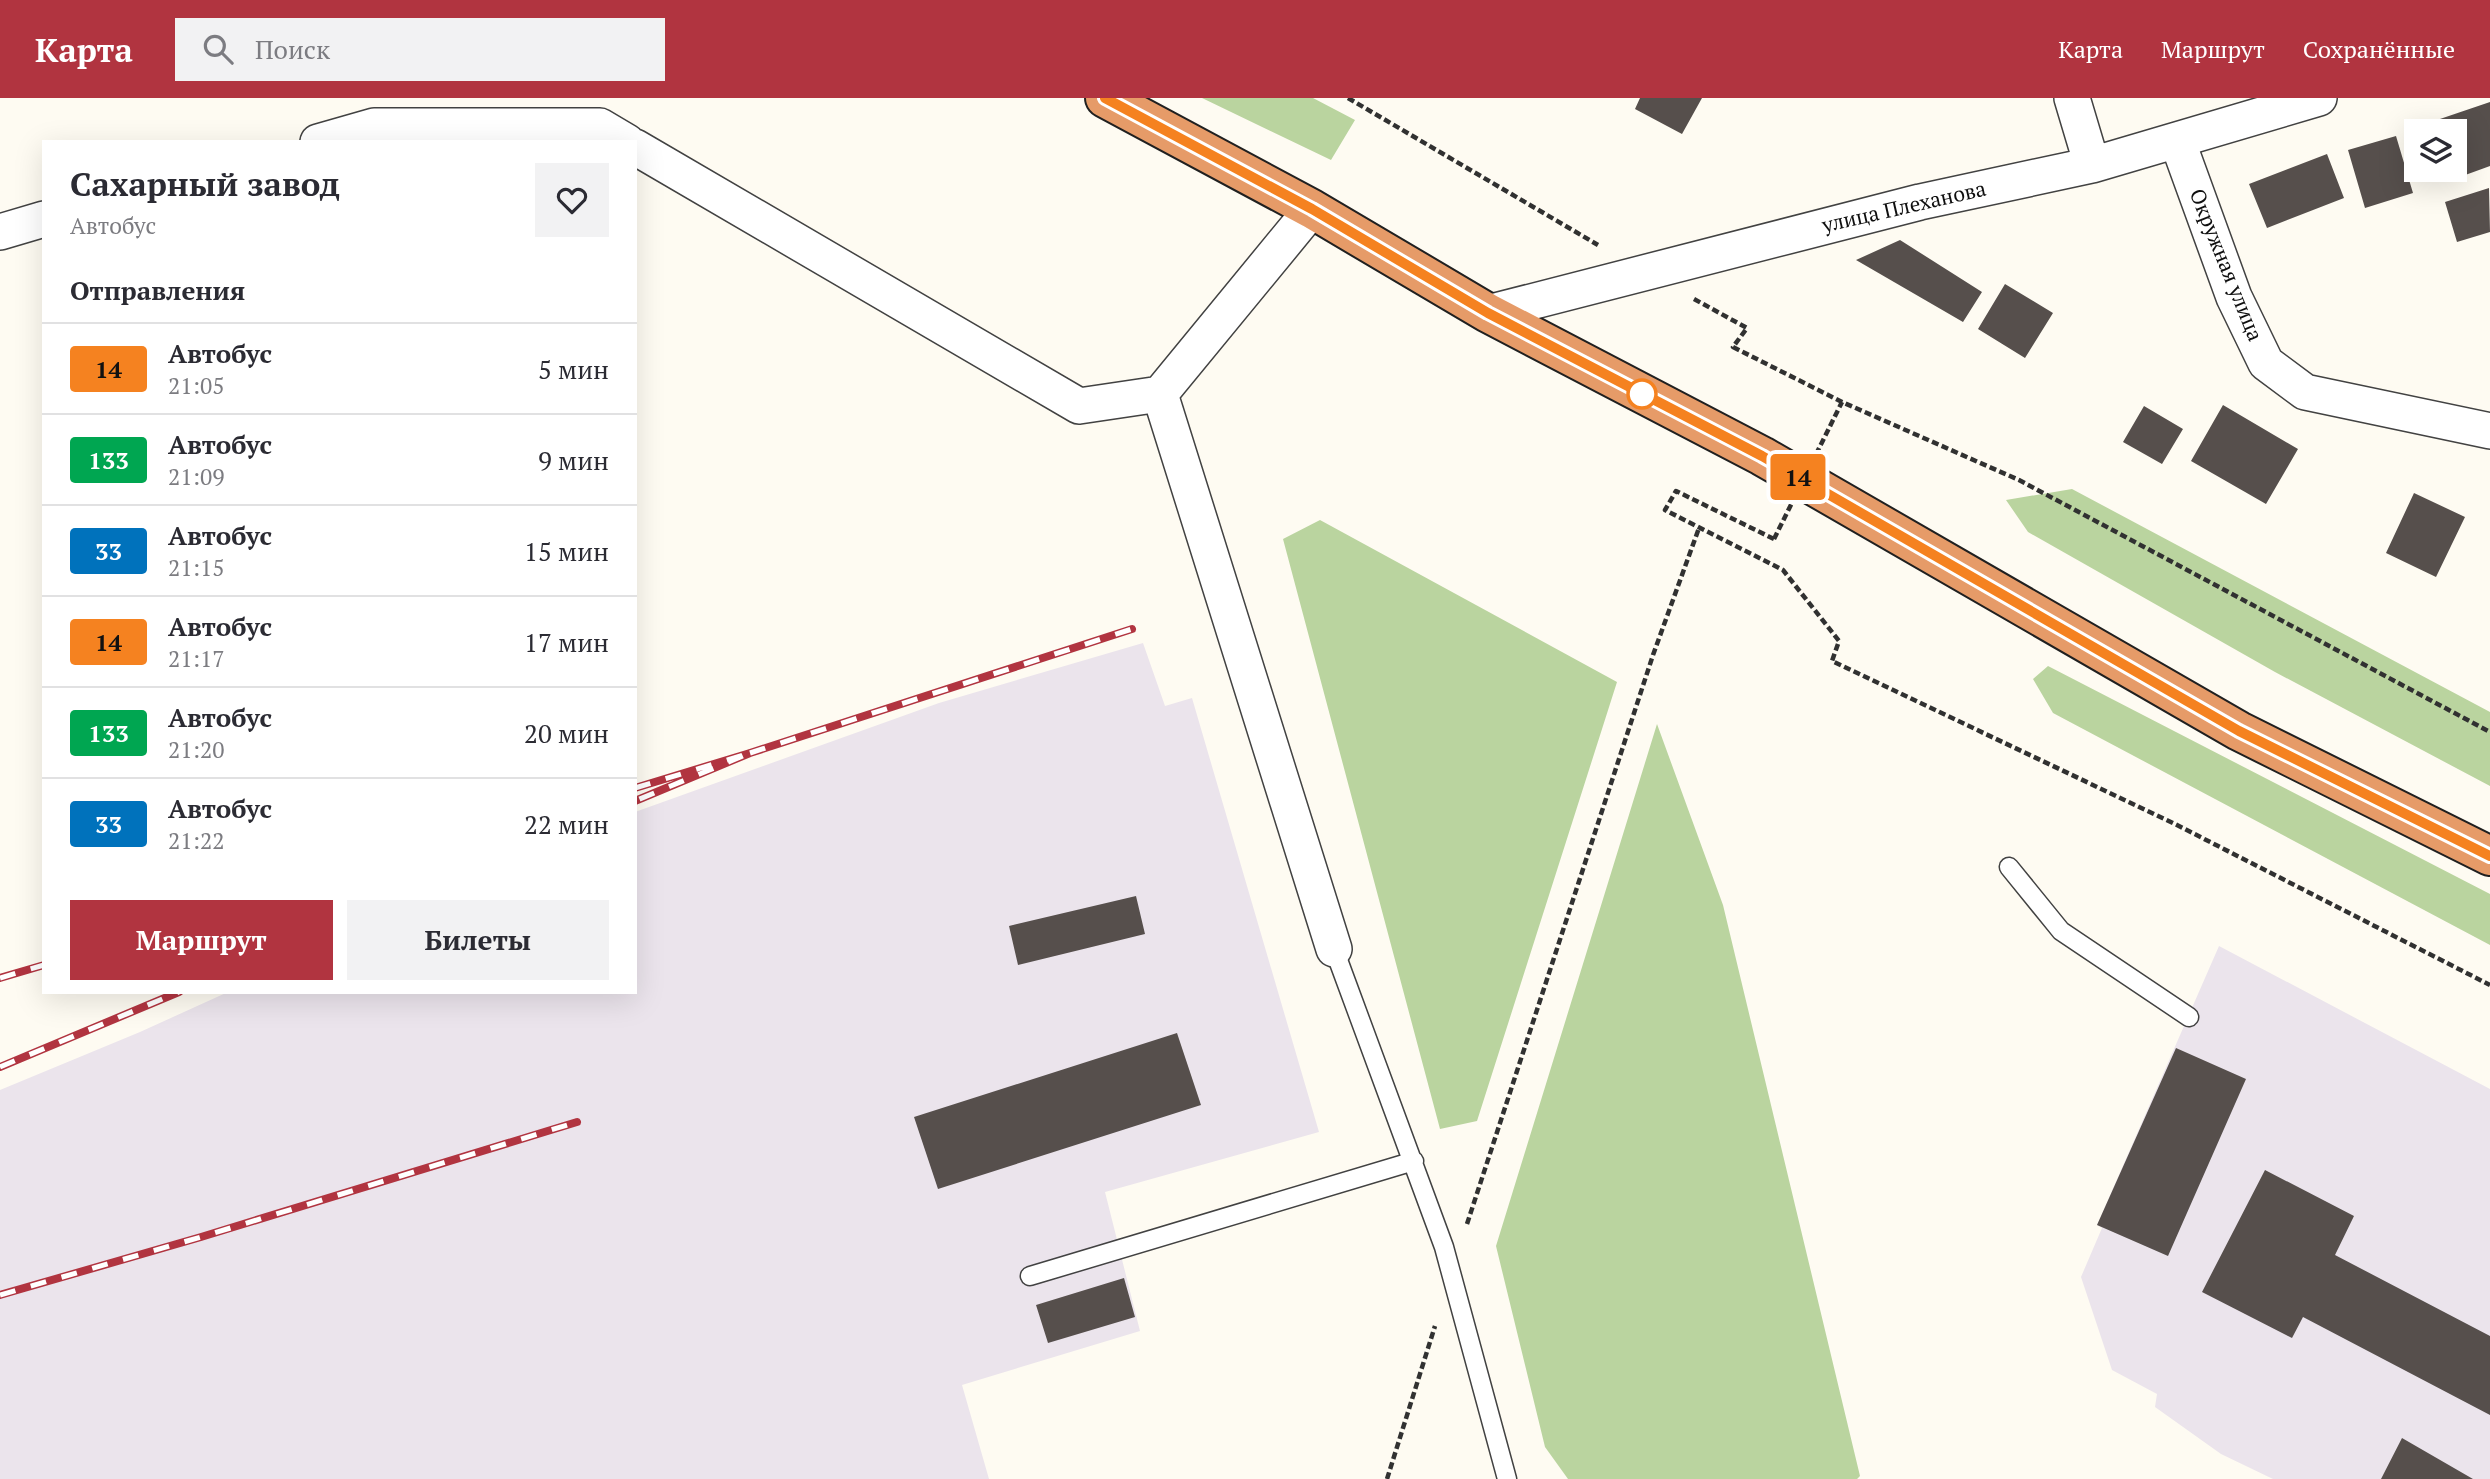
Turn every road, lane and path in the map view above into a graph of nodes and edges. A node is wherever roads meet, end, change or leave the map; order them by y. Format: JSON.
{"nodes":[{"id":1,"x":1105,"y":98,"type":"edge"},
{"id":2,"x":1348,"y":98,"type":"edge"},
{"id":3,"x":2072,"y":98,"type":"edge"},
{"id":4,"x":2319,"y":98,"type":"edge"},
{"id":5,"x":325,"y":140,"type":"edge"},
{"id":6,"x":624,"y":140,"type":"edge"},
{"id":7,"x":2177,"y":140,"type":"junction"},
{"id":8,"x":637,"y":148,"type":"edge"},
{"id":9,"x":2092,"y":165,"type":"junction"},
{"id":10,"x":1312,"y":209,"type":"junction"},
{"id":11,"x":42,"y":220,"type":"edge"},
{"id":12,"x":0,"y":232,"type":"edge"},
{"id":13,"x":1645,"y":272,"type":"junction"},
{"id":14,"x":1488,"y":313,"type":"junction"},
{"id":15,"x":1160,"y":394,"type":"junction"},
{"id":16,"x":1842,"y":402,"type":"junction"},
{"id":17,"x":2490,"y":431,"type":"edge"},
{"id":18,"x":1699,"y":528,"type":"junction"},
{"id":19,"x":2490,"y":732,"type":"edge"},
{"id":20,"x":2490,"y":856,"type":"edge"},
{"id":21,"x":2009,"y":867,"type":"dead end"},
{"id":22,"x":1334,"y":948,"type":"joint"},
{"id":23,"x":2490,"y":985,"type":"edge"},
{"id":24,"x":2189,"y":1017,"type":"dead end"},
{"id":25,"x":1414,"y":1161,"type":"junction"},
{"id":26,"x":1451,"y":1272,"type":"junction"},
{"id":27,"x":1030,"y":1276,"type":"dead end"},
{"id":28,"x":1387,"y":1479,"type":"edge"},
{"id":29,"x":1507,"y":1479,"type":"edge"}],
"edges":[{"from":1,"to":10,"type":"highway"},
{"from":2,"to":13,"type":"path"},
{"from":3,"to":9,"type":"street"},
{"from":4,"to":7,"type":"street","name":"улица Плеханова"},
{"from":5,"to":6,"type":"street"},
{"from":7,"to":9,"type":"street","name":"улица Плеханова"},
{"from":7,"to":17,"type":"street","name":"Окружная улица"},
{"from":8,"to":15,"type":"street"},
{"from":9,"to":13,"type":"street","name":"улица Плеханова"},
{"from":10,"to":14,"type":"highway"},
{"from":10,"to":15,"type":"street"},
{"from":11,"to":12,"type":"street"},
{"from":13,"to":14,"type":"street","name":"улица Плеханова"},
{"from":13,"to":16,"type":"path"},
{"from":14,"to":20,"type":"highway"},
{"from":15,"to":22,"type":"street"},
{"from":16,"to":18,"type":"path","bridge":true},
{"from":16,"to":19,"type":"path"},
{"from":18,"to":23,"type":"path"},
{"from":18,"to":26,"type":"path"},
{"from":21,"to":24,"type":"lane"},
{"from":22,"to":25,"type":"lane"},
{"from":25,"to":26,"type":"lane"},
{"from":25,"to":27,"type":"lane"},
{"from":26,"to":28,"type":"path"},
{"from":26,"to":29,"type":"lane"}]}
